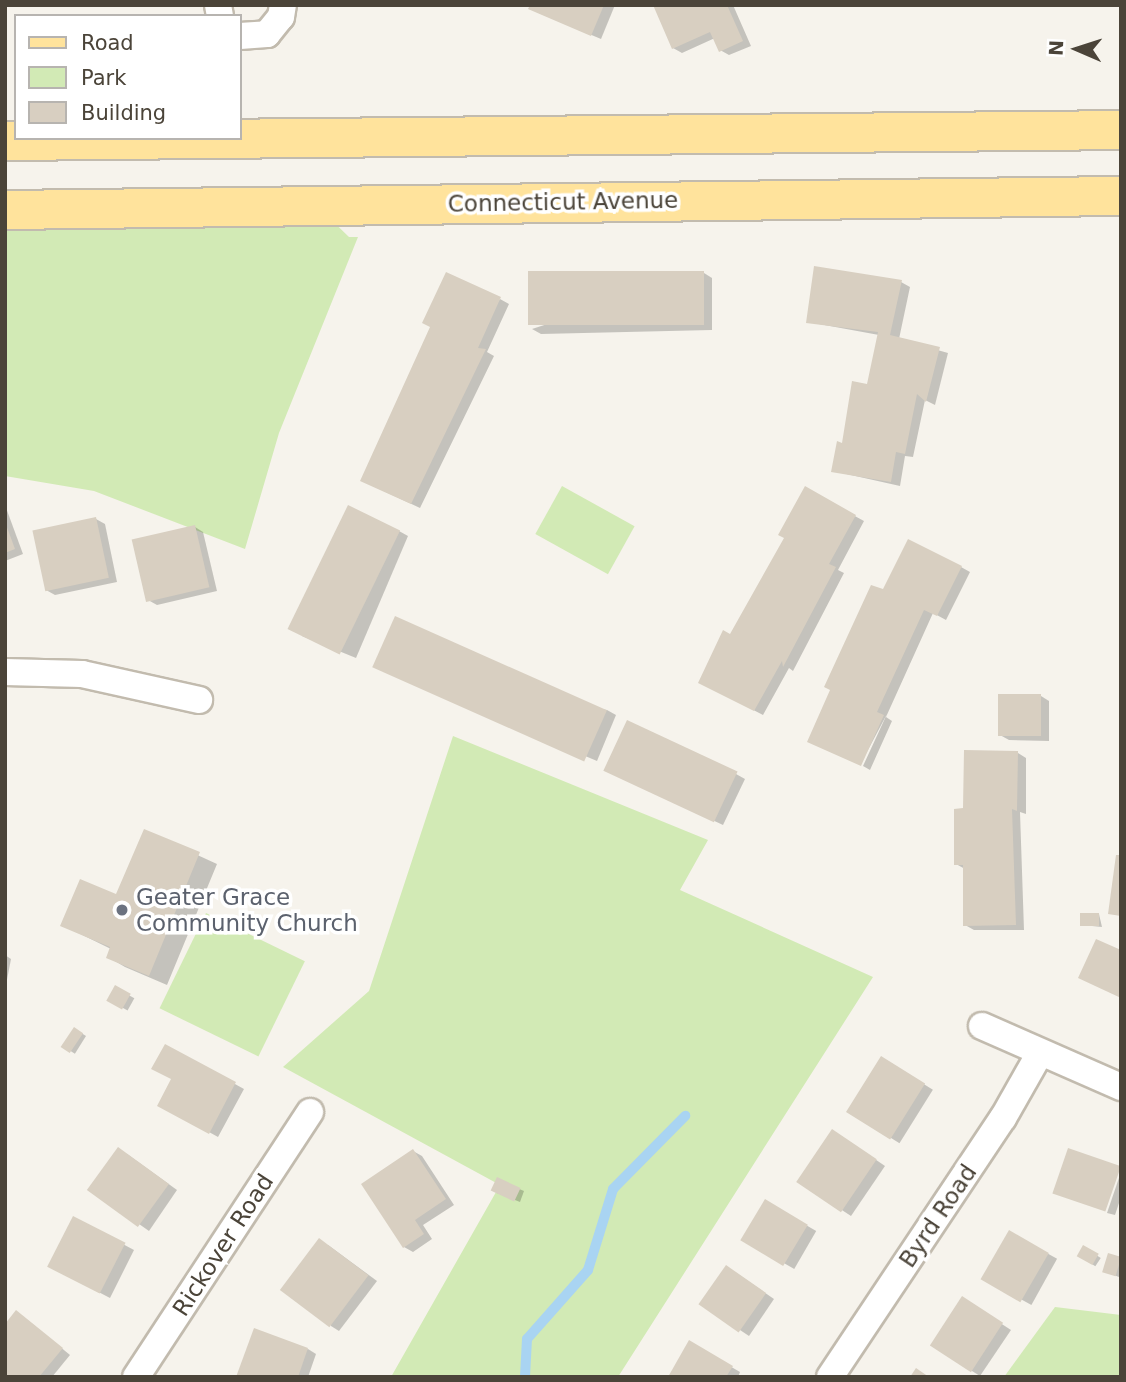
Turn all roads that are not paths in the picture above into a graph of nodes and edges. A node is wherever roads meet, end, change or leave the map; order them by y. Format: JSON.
{"nodes":[{"id":1,"x":283,"y":5,"type":"edge"},
{"id":2,"x":242,"y":36,"type":"edge"},
{"id":3,"x":1121,"y":130,"type":"edge"},
{"id":4,"x":242,"y":139,"type":"edge"},
{"id":5,"x":106,"y":140,"type":"edge"},
{"id":6,"x":5,"y":141,"type":"edge"},
{"id":7,"x":1121,"y":196,"type":"edge"},
{"id":8,"x":5,"y":210,"type":"edge"},
{"id":9,"x":5,"y":672,"type":"edge"},
{"id":10,"x":200,"y":700,"type":"dead end"},
{"id":11,"x":982,"y":1026,"type":"dead end"},
{"id":12,"x":1040,"y":1053,"type":"junction"},
{"id":13,"x":1121,"y":1087,"type":"edge"},
{"id":14,"x":310,"y":1112,"type":"dead end"},
{"id":15,"x":136,"y":1377,"type":"edge"},
{"id":16,"x":830,"y":1377,"type":"edge"}],
"edges":[{"from":1,"to":2,"type":"street"},
{"from":3,"to":4,"type":"main road"},
{"from":5,"to":6,"type":"main road"},
{"from":7,"to":8,"type":"main road","name":"Connecticut Avenue"},
{"from":9,"to":10,"type":"street"},
{"from":11,"to":12,"type":"street"},
{"from":12,"to":13,"type":"street"},
{"from":12,"to":16,"type":"street","name":"Byrd Road"},
{"from":14,"to":15,"type":"street","name":"Rickover Road"}]}
